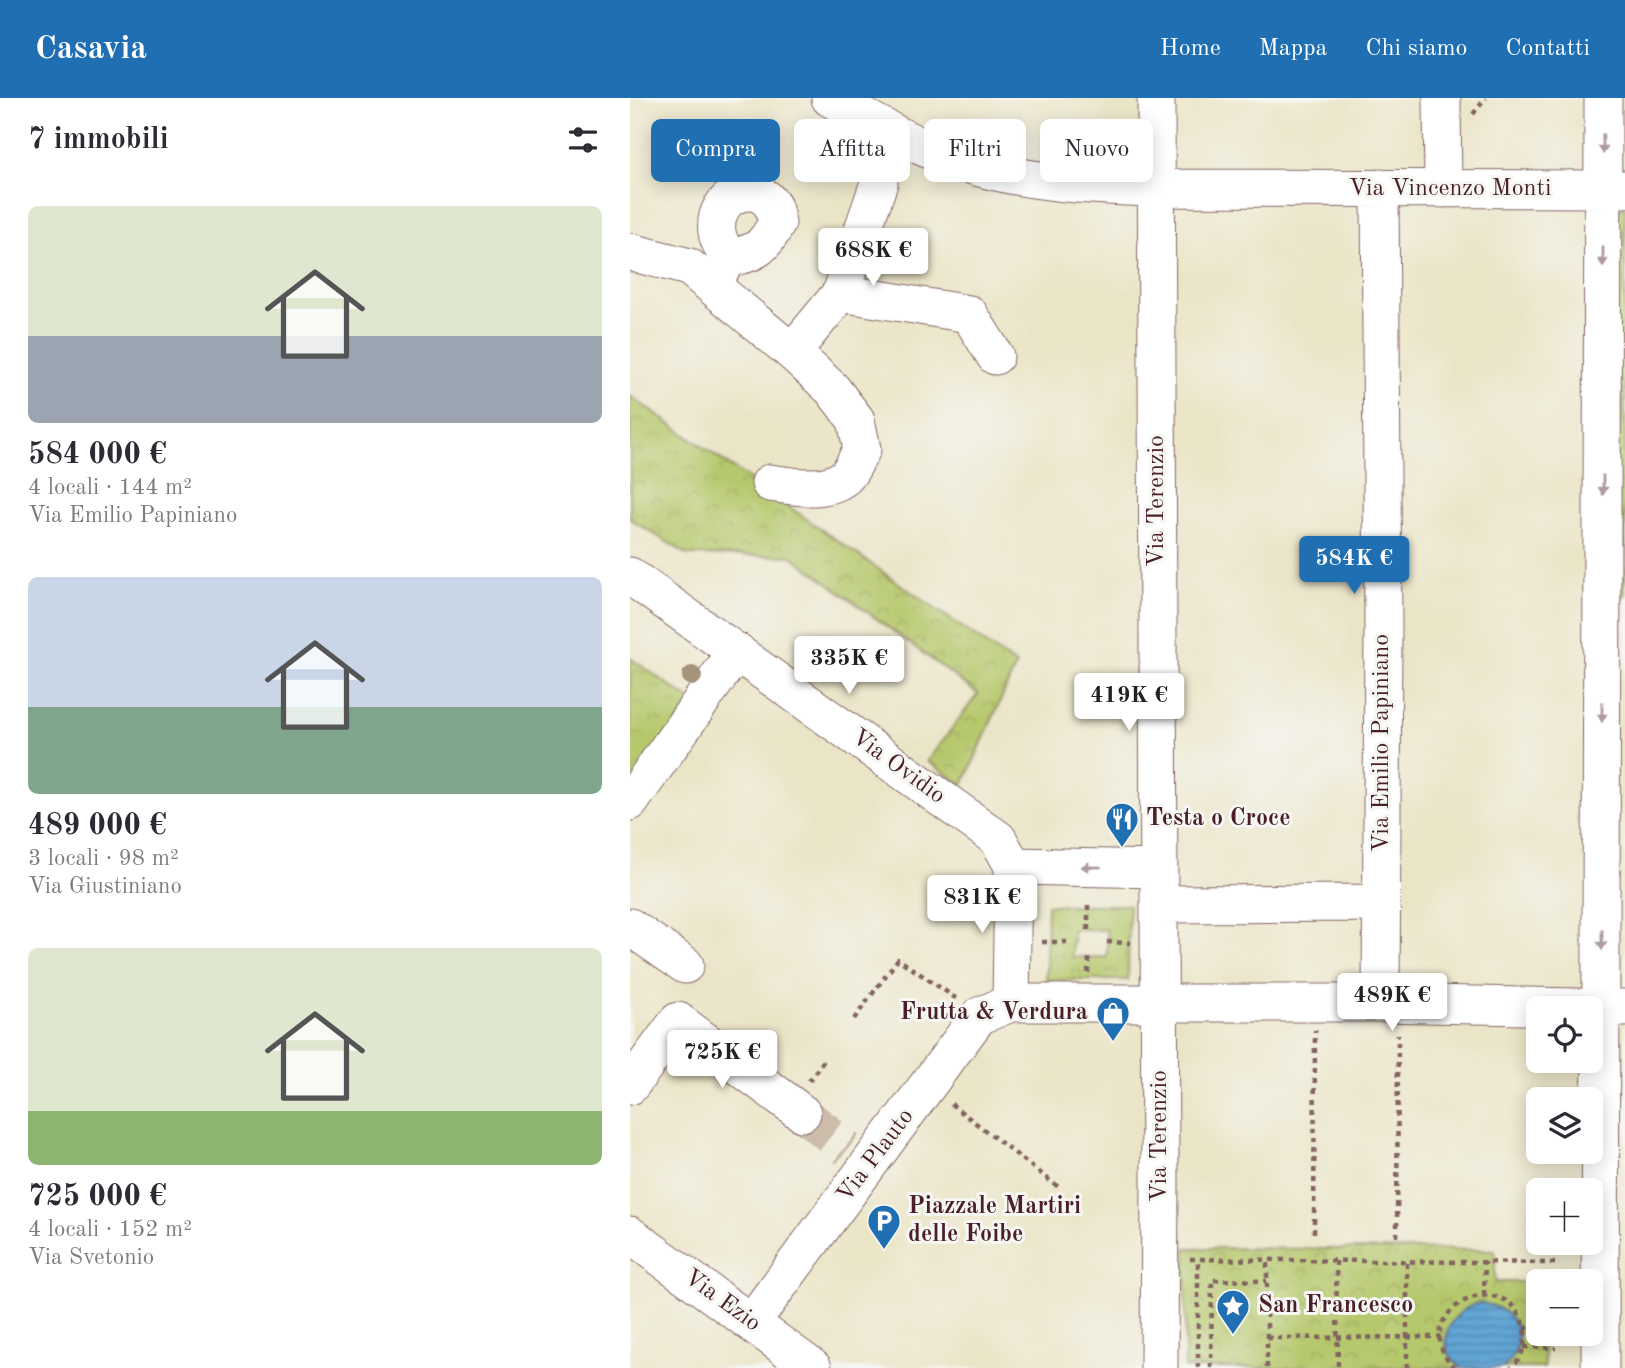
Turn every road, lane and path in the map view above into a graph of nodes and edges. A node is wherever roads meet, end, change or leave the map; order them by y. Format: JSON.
{"nodes":[{"id":1,"x":830,"y":98,"type":"edge"},
{"id":2,"x":1156,"y":98,"type":"edge"},
{"id":3,"x":1442,"y":98,"type":"edge"},
{"id":4,"x":1603,"y":98,"type":"edge"},
{"id":5,"x":879,"y":183,"type":"dead end"},
{"id":6,"x":1156,"y":188,"type":"junction"},
{"id":7,"x":1380,"y":188,"type":"junction"},
{"id":8,"x":1443,"y":189,"type":"junction"},
{"id":9,"x":1614,"y":189,"type":"edge"},
{"id":10,"x":630,"y":252,"type":"edge"},
{"id":11,"x":841,"y":293,"type":"junction"},
{"id":12,"x":792,"y":352,"type":"junction"},
{"id":13,"x":995,"y":356,"type":"dead end"},
{"id":14,"x":770,"y":483,"type":"dead end"},
{"id":15,"x":630,"y":576,"type":"edge"},
{"id":16,"x":1614,"y":622,"type":"edge"},
{"id":17,"x":738,"y":652,"type":"junction"},
{"id":18,"x":630,"y":802,"type":"edge"},
{"id":19,"x":1013,"y":866,"type":"junction"},
{"id":20,"x":1159,"y":886,"type":"junction"},
{"id":21,"x":1088,"y":900,"type":"dead end"},
{"id":22,"x":1381,"y":903,"type":"junction"},
{"id":23,"x":630,"y":927,"type":"edge"},
{"id":24,"x":1088,"y":930,"type":"dead end"},
{"id":25,"x":1041,"y":942,"type":"dead end"},
{"id":26,"x":1072,"y":942,"type":"dead end"},
{"id":27,"x":1107,"y":942,"type":"dead end"},
{"id":28,"x":1135,"y":943,"type":"dead end"},
{"id":29,"x":685,"y":965,"type":"dead end"},
{"id":30,"x":960,"y":1002,"type":"dead end"},
{"id":31,"x":1011,"y":1003,"type":"junction"},
{"id":32,"x":1159,"y":1004,"type":"junction"},
{"id":33,"x":1613,"y":1008,"type":"edge"},
{"id":34,"x":1389,"y":1017,"type":"junction"},
{"id":35,"x":854,"y":1019,"type":"dead end"},
{"id":36,"x":1315,"y":1030,"type":"dead end"},
{"id":37,"x":825,"y":1059,"type":"dead end"},
{"id":38,"x":630,"y":1086,"type":"edge"},
{"id":39,"x":928,"y":1086,"type":"junction"},
{"id":40,"x":804,"y":1099,"type":"joint"},
{"id":41,"x":1061,"y":1189,"type":"dead end"},
{"id":42,"x":1314,"y":1233,"type":"dead end"},
{"id":43,"x":630,"y":1235,"type":"edge"},
{"id":44,"x":1397,"y":1237,"type":"dead end"},
{"id":45,"x":1182,"y":1259,"type":"dead end"},
{"id":46,"x":1198,"y":1259,"type":"junction"},
{"id":47,"x":1267,"y":1260,"type":"junction"},
{"id":48,"x":1336,"y":1261,"type":"junction"},
{"id":49,"x":1408,"y":1262,"type":"junction"},
{"id":50,"x":1485,"y":1262,"type":"junction"},
{"id":51,"x":1556,"y":1263,"type":"dead end"},
{"id":52,"x":1267,"y":1281,"type":"junction"},
{"id":53,"x":1484,"y":1295,"type":"junction"},
{"id":54,"x":751,"y":1323,"type":"junction"},
{"id":55,"x":1524,"y":1328,"type":"joint"},
{"id":56,"x":1198,"y":1336,"type":"junction"},
{"id":57,"x":1211,"y":1336,"type":"junction"},
{"id":58,"x":1337,"y":1337,"type":"junction"},
{"id":59,"x":1407,"y":1337,"type":"junction"},
{"id":60,"x":1441,"y":1337,"type":"junction"},
{"id":61,"x":1267,"y":1338,"type":"junction"},
{"id":62,"x":1524,"y":1347,"type":"junction"},
{"id":63,"x":1556,"y":1348,"type":"dead end"},
{"id":64,"x":813,"y":1368,"type":"edge"},
{"id":65,"x":1159,"y":1368,"type":"edge"},
{"id":66,"x":1198,"y":1368,"type":"edge"},
{"id":67,"x":1211,"y":1368,"type":"edge"},
{"id":68,"x":1267,"y":1368,"type":"edge"},
{"id":69,"x":1338,"y":1368,"type":"edge"},
{"id":70,"x":1407,"y":1368,"type":"edge"},
{"id":71,"x":1455,"y":1368,"type":"edge"},
{"id":72,"x":1511,"y":1368,"type":"edge"},
{"id":73,"x":1600,"y":1368,"type":"edge"}],
"edges":[{"from":1,"to":6,"type":"street","name":"Via Vincenzo Monti"},
{"from":2,"to":6,"type":"street","name":"Via Terenzio"},
{"from":3,"to":8,"type":"street"},
{"from":4,"to":9,"type":"street","one_way":true},
{"from":5,"to":11,"type":"street"},
{"from":6,"to":7,"type":"street","name":"Via Vincenzo Monti"},
{"from":6,"to":20,"type":"street","name":"Via Terenzio"},
{"from":7,"to":8,"type":"street","name":"Via Vincenzo Monti"},
{"from":7,"to":22,"type":"street","name":"Via Emilio Papiniano"},
{"from":8,"to":9,"type":"street","name":"Via Vincenzo Monti"},
{"from":9,"to":16,"type":"street","one_way":true},
{"from":10,"to":12,"type":"street"},
{"from":11,"to":12,"type":"street"},
{"from":11,"to":13,"type":"street"},
{"from":12,"to":14,"type":"street"},
{"from":15,"to":17,"type":"street","name":"Via Ovidio"},
{"from":16,"to":33,"type":"street","one_way":true},
{"from":17,"to":18,"type":"street"},
{"from":17,"to":19,"type":"street","name":"Via Ovidio"},
{"from":20,"to":19,"type":"street","one_way":true},
{"from":19,"to":31,"type":"street"},
{"from":20,"to":22,"type":"street"},
{"from":20,"to":32,"type":"street","name":"Via Terenzio"},
{"from":21,"to":24,"type":"path"},
{"from":22,"to":34,"type":"street","name":"Via Emilio Papiniano"},
{"from":23,"to":29,"type":"street"},
{"from":25,"to":26,"type":"path"},
{"from":27,"to":28,"type":"path"},
{"from":30,"to":35,"type":"path"},
{"from":31,"to":32,"type":"street"},
{"from":31,"to":39,"type":"street","name":"Via Plauto"},
{"from":32,"to":34,"type":"street"},
{"from":32,"to":65,"type":"street","name":"Via Terenzio"},
{"from":33,"to":34,"type":"street"},
{"from":33,"to":73,"type":"street"},
{"from":34,"to":44,"type":"path"},
{"from":36,"to":42,"type":"path"},
{"from":37,"to":40,"type":"path"},
{"from":38,"to":40,"type":"street"},
{"from":39,"to":41,"type":"path"},
{"from":39,"to":54,"type":"street","name":"Via Plauto"},
{"from":43,"to":54,"type":"street","name":"Via Ezio"},
{"from":45,"to":46,"type":"path"},
{"from":46,"to":47,"type":"path"},
{"from":46,"to":56,"type":"path"},
{"from":47,"to":48,"type":"path"},
{"from":47,"to":52,"type":"path"},
{"from":48,"to":49,"type":"path"},
{"from":48,"to":58,"type":"path"},
{"from":49,"to":50,"type":"path"},
{"from":49,"to":59,"type":"path"},
{"from":50,"to":51,"type":"path"},
{"from":50,"to":53,"type":"path"},
{"from":52,"to":57,"type":"path"},
{"from":52,"to":61,"type":"path"},
{"from":53,"to":55,"type":"path"},
{"from":53,"to":60,"type":"path"},
{"from":54,"to":64,"type":"street","name":"Via Ezio"},
{"from":55,"to":62,"type":"path"},
{"from":56,"to":57,"type":"path"},
{"from":56,"to":66,"type":"path"},
{"from":57,"to":67,"type":"path"},
{"from":58,"to":59,"type":"path"},
{"from":58,"to":61,"type":"path"},
{"from":58,"to":69,"type":"path"},
{"from":59,"to":60,"type":"path"},
{"from":59,"to":70,"type":"path"},
{"from":60,"to":71,"type":"path"},
{"from":61,"to":68,"type":"path"},
{"from":62,"to":63,"type":"path"},
{"from":62,"to":72,"type":"path"}]}
